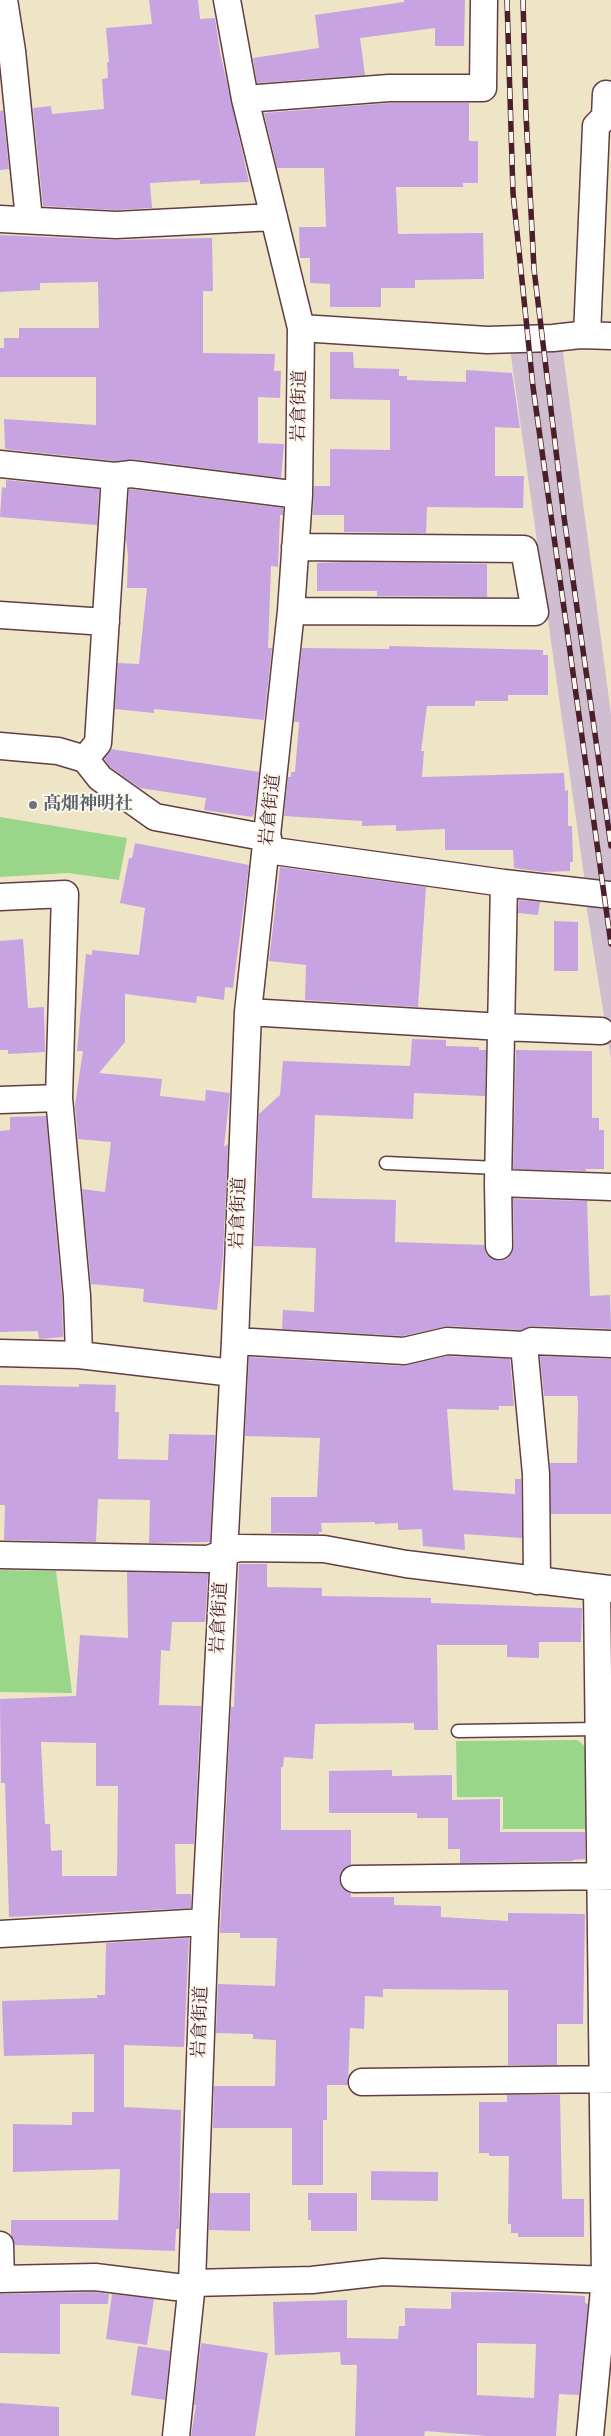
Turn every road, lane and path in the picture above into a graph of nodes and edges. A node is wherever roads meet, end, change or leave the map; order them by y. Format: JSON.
{"nodes":[{"id":1,"x":4,"y":0,"type":"edge"},
{"id":2,"x":227,"y":0,"type":"edge"},
{"id":3,"x":484,"y":0,"type":"edge"},
{"id":4,"x":606,"y":94,"type":"dead end"},
{"id":5,"x":245,"y":99,"type":"junction"},
{"id":6,"x":274,"y":217,"type":"junction"},
{"id":7,"x":0,"y":219,"type":"edge"},
{"id":8,"x":29,"y":219,"type":"junction"},
{"id":9,"x":302,"y":328,"type":"junction"},
{"id":10,"x":599,"y":335,"type":"edge"},
{"id":11,"x":0,"y":464,"type":"edge"},
{"id":12,"x":115,"y":476,"type":"junction"},
{"id":13,"x":299,"y":495,"type":"junction"},
{"id":14,"x":295,"y":547,"type":"junction"},
{"id":15,"x":291,"y":611,"type":"junction"},
{"id":16,"x":0,"y":615,"type":"edge"},
{"id":17,"x":106,"y":622,"type":"junction"},
{"id":18,"x":0,"y":746,"type":"edge"},
{"id":19,"x":85,"y":759,"type":"junction"},
{"id":20,"x":268,"y":844,"type":"junction"},
{"id":21,"x":504,"y":883,"type":"junction"},
{"id":22,"x":611,"y":895,"type":"edge"},
{"id":23,"x":0,"y":897,"type":"edge"},
{"id":24,"x":248,"y":1012,"type":"junction"},
{"id":25,"x":502,"y":1027,"type":"junction"},
{"id":26,"x":601,"y":1031,"type":"dead end"},
{"id":27,"x":59,"y":1098,"type":"junction"},
{"id":28,"x":0,"y":1100,"type":"edge"},
{"id":29,"x":386,"y":1164,"type":"dead end"},
{"id":30,"x":498,"y":1176,"type":"junction"},
{"id":31,"x":611,"y":1187,"type":"edge"},
{"id":32,"x":499,"y":1246,"type":"dead end"},
{"id":33,"x":235,"y":1341,"type":"junction"},
{"id":34,"x":611,"y":1344,"type":"edge"},
{"id":35,"x":524,"y":1345,"type":"junction"},
{"id":36,"x":0,"y":1353,"type":"edge"},
{"id":37,"x":78,"y":1355,"type":"junction"},
{"id":38,"x":233,"y":1373,"type":"junction"},
{"id":39,"x":224,"y":1554,"type":"junction"},
{"id":40,"x":0,"y":1555,"type":"edge"},
{"id":41,"x":537,"y":1580,"type":"junction"},
{"id":42,"x":604,"y":1588,"type":"edge"},
{"id":43,"x":598,"y":1729,"type":"junction"},
{"id":44,"x":458,"y":1731,"type":"dead end"},
{"id":45,"x":605,"y":1876,"type":"edge"},
{"id":46,"x":354,"y":1879,"type":"dead end"},
{"id":47,"x":205,"y":1922,"type":"junction"},
{"id":48,"x":0,"y":1934,"type":"edge"},
{"id":49,"x":606,"y":2079,"type":"edge"},
{"id":50,"x":362,"y":2082,"type":"dead end"},
{"id":51,"x":0,"y":2245,"type":"edge"},
{"id":52,"x":1,"y":2279,"type":"edge"},
{"id":53,"x":608,"y":2280,"type":"edge"},
{"id":54,"x":192,"y":2286,"type":"junction"},
{"id":55,"x":176,"y":2436,"type":"edge"},
{"id":56,"x":590,"y":2436,"type":"edge"}],
"edges":[{"from":1,"to":8,"type":"street"},
{"from":2,"to":5,"type":"street","name":"岩倉街道"},
{"from":3,"to":5,"type":"street"},
{"from":4,"to":10,"type":"street"},
{"from":5,"to":6,"type":"street","name":"岩倉街道"},
{"from":6,"to":8,"type":"street"},
{"from":6,"to":9,"type":"street","name":"岩倉街道"},
{"from":7,"to":8,"type":"street"},
{"from":9,"to":10,"type":"street"},
{"from":9,"to":13,"type":"street","name":"岩倉街道"},
{"from":11,"to":12,"type":"street"},
{"from":12,"to":13,"type":"street"},
{"from":12,"to":17,"type":"street"},
{"from":13,"to":14,"type":"street","name":"岩倉街道"},
{"from":14,"to":15,"type":"street","name":"岩倉街道"},
{"from":14,"to":15,"type":"street"},
{"from":15,"to":20,"type":"street","name":"岩倉街道"},
{"from":16,"to":17,"type":"street"},
{"from":17,"to":19,"type":"street"},
{"from":18,"to":19,"type":"street"},
{"from":19,"to":20,"type":"street"},
{"from":20,"to":21,"type":"street"},
{"from":20,"to":24,"type":"street","name":"岩倉街道"},
{"from":21,"to":22,"type":"street"},
{"from":21,"to":25,"type":"street"},
{"from":23,"to":27,"type":"street"},
{"from":24,"to":25,"type":"street"},
{"from":24,"to":33,"type":"street","name":"岩倉街道"},
{"from":25,"to":26,"type":"street"},
{"from":25,"to":30,"type":"street"},
{"from":27,"to":28,"type":"street"},
{"from":27,"to":37,"type":"street"},
{"from":29,"to":30,"type":"lane"},
{"from":30,"to":31,"type":"street"},
{"from":30,"to":32,"type":"street"},
{"from":33,"to":35,"type":"street"},
{"from":33,"to":38,"type":"street","name":"岩倉街道"},
{"from":34,"to":35,"type":"street"},
{"from":35,"to":41,"type":"street"},
{"from":36,"to":37,"type":"street"},
{"from":37,"to":38,"type":"street"},
{"from":38,"to":39,"type":"street","name":"岩倉街道"},
{"from":39,"to":40,"type":"street"},
{"from":39,"to":41,"type":"street"},
{"from":39,"to":47,"type":"street","name":"岩倉街道"},
{"from":41,"to":42,"type":"street"},
{"from":42,"to":43,"type":"street"},
{"from":43,"to":44,"type":"lane"},
{"from":43,"to":45,"type":"street"},
{"from":45,"to":46,"type":"street"},
{"from":45,"to":49,"type":"street"},
{"from":47,"to":48,"type":"street"},
{"from":47,"to":54,"type":"street","name":"岩倉街道"},
{"from":49,"to":50,"type":"street"},
{"from":49,"to":53,"type":"street"},
{"from":51,"to":52,"type":"street"},
{"from":52,"to":54,"type":"street"},
{"from":53,"to":54,"type":"street"},
{"from":53,"to":56,"type":"street"},
{"from":54,"to":55,"type":"street","name":"岩倉街道"}]}
